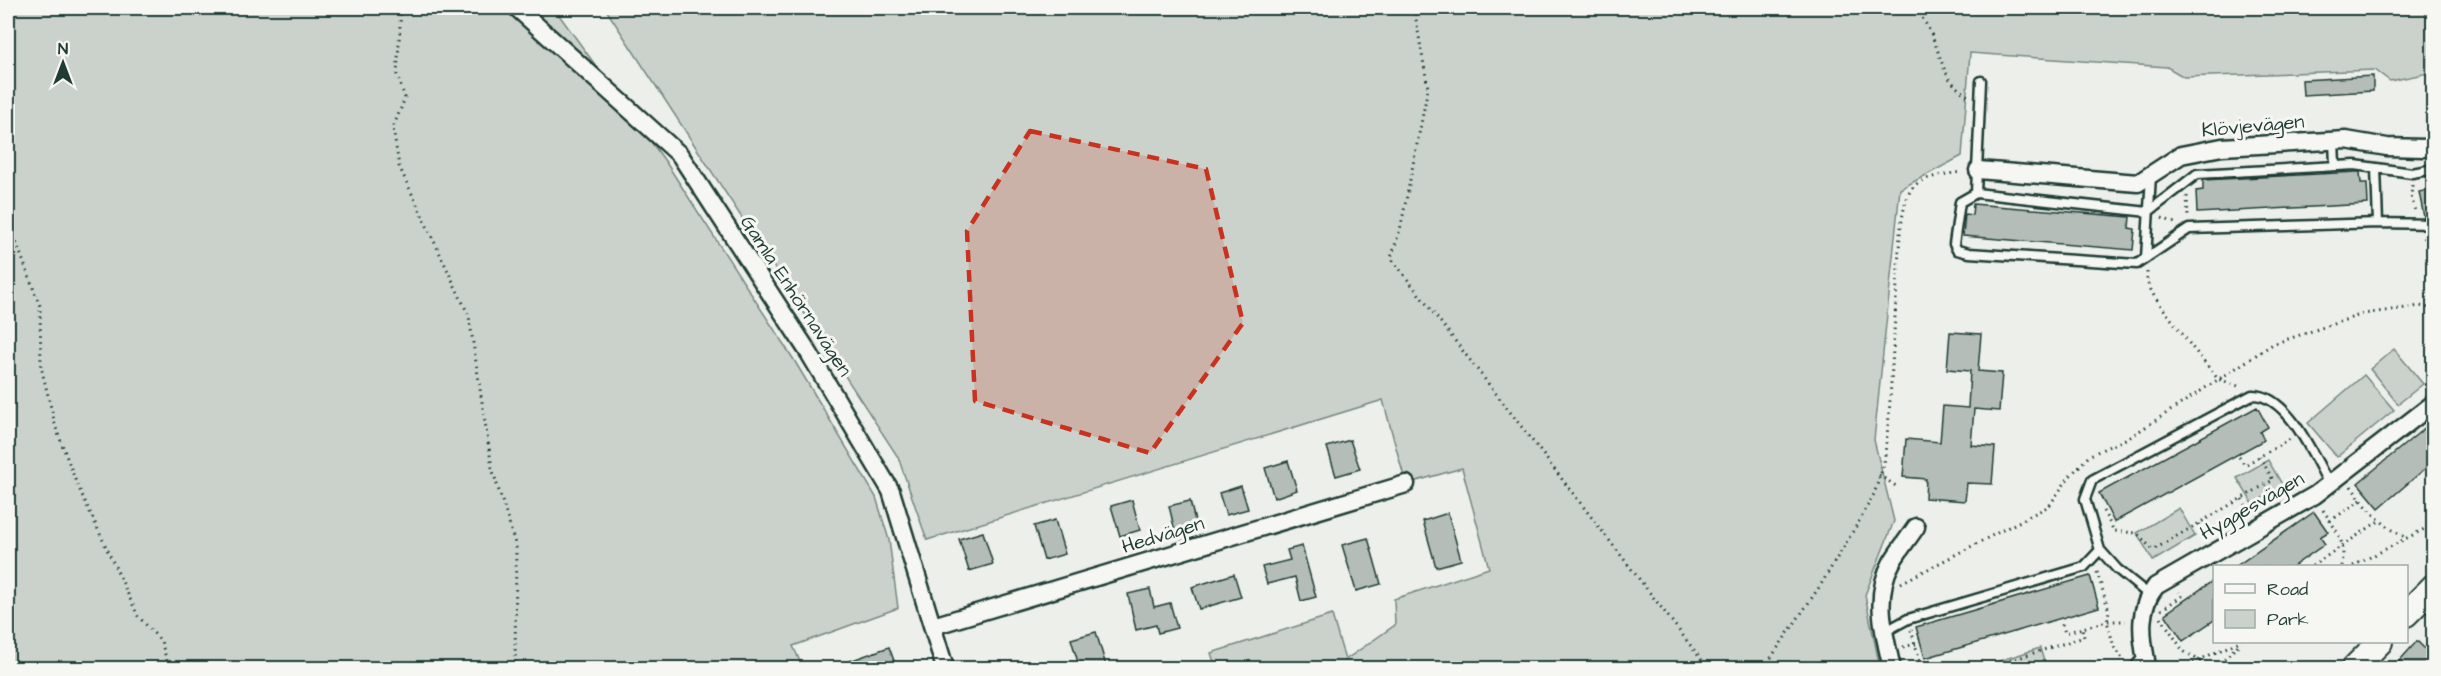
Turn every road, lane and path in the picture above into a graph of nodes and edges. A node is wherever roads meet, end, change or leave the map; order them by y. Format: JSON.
{"nodes":[{"id":1,"x":401,"y":8,"type":"edge"},
{"id":2,"x":517,"y":8,"type":"edge"},
{"id":3,"x":1414,"y":8,"type":"edge"},
{"id":4,"x":1916,"y":8,"type":"edge"},
{"id":5,"x":1981,"y":81,"type":"dead end"},
{"id":6,"x":1980,"y":104,"type":"junction"},
{"id":7,"x":2334,"y":141,"type":"junction"},
{"id":8,"x":2433,"y":145,"type":"edge"},
{"id":9,"x":2335,"y":165,"type":"junction"},
{"id":10,"x":2376,"y":168,"type":"junction"},
{"id":11,"x":2433,"y":169,"type":"edge"},
{"id":12,"x":1974,"y":171,"type":"junction"},
{"id":13,"x":2151,"y":175,"type":"junction"},
{"id":14,"x":2187,"y":183,"type":"junction"},
{"id":15,"x":1976,"y":193,"type":"junction"},
{"id":16,"x":2148,"y":212,"type":"junction"},
{"id":17,"x":8,"y":220,"type":"edge"},
{"id":18,"x":2378,"y":223,"type":"junction"},
{"id":19,"x":2433,"y":224,"type":"edge"},
{"id":20,"x":2189,"y":230,"type":"junction"},
{"id":21,"x":2146,"y":258,"type":"junction"},
{"id":22,"x":2433,"y":309,"type":"edge"},
{"id":23,"x":2218,"y":379,"type":"junction"},
{"id":24,"x":2252,"y":395,"type":"junction"},
{"id":25,"x":2433,"y":403,"type":"edge"},
{"id":26,"x":2301,"y":433,"type":"junction"},
{"id":27,"x":2239,"y":457,"type":"dead end"},
{"id":28,"x":2260,"y":457,"type":"junction"},
{"id":29,"x":1879,"y":475,"type":"junction"},
{"id":30,"x":2336,"y":480,"type":"junction"},
{"id":31,"x":1406,"y":484,"type":"dead end"},
{"id":32,"x":2090,"y":486,"type":"junction"},
{"id":33,"x":1899,"y":488,"type":"dead end"},
{"id":34,"x":2315,"y":495,"type":"junction"},
{"id":35,"x":2361,"y":500,"type":"junction"},
{"id":36,"x":2330,"y":521,"type":"junction"},
{"id":37,"x":2379,"y":521,"type":"junction"},
{"id":38,"x":2433,"y":524,"type":"edge"},
{"id":39,"x":1916,"y":527,"type":"dead end"},
{"id":40,"x":2407,"y":538,"type":"junction"},
{"id":41,"x":2343,"y":545,"type":"junction"},
{"id":42,"x":2100,"y":550,"type":"junction"},
{"id":43,"x":2091,"y":560,"type":"junction"},
{"id":44,"x":2315,"y":565,"type":"edge"},
{"id":45,"x":2342,"y":565,"type":"edge"},
{"id":46,"x":2357,"y":565,"type":"edge"},
{"id":47,"x":2433,"y":586,"type":"edge"},
{"id":48,"x":1883,"y":591,"type":"junction"},
{"id":49,"x":2146,"y":602,"type":"junction"},
{"id":50,"x":2408,"y":612,"type":"edge"},
{"id":51,"x":1908,"y":619,"type":"junction"},
{"id":52,"x":2107,"y":621,"type":"junction"},
{"id":53,"x":2062,"y":624,"type":"dead end"},
{"id":54,"x":933,"y":626,"type":"junction"},
{"id":55,"x":2082,"y":628,"type":"junction"},
{"id":56,"x":1884,"y":632,"type":"junction"},
{"id":57,"x":2238,"y":643,"type":"edge"},
{"id":58,"x":2239,"y":643,"type":"edge"},
{"id":59,"x":2379,"y":643,"type":"edge"},
{"id":60,"x":2198,"y":661,"type":"junction"},
{"id":61,"x":1995,"y":667,"type":"edge"},
{"id":62,"x":169,"y":669,"type":"edge"},
{"id":63,"x":514,"y":669,"type":"edge"},
{"id":64,"x":945,"y":669,"type":"edge"},
{"id":65,"x":1708,"y":669,"type":"edge"},
{"id":66,"x":1764,"y":669,"type":"edge"},
{"id":67,"x":1892,"y":669,"type":"edge"},
{"id":68,"x":1922,"y":669,"type":"edge"},
{"id":69,"x":1987,"y":669,"type":"edge"},
{"id":70,"x":2131,"y":669,"type":"edge"},
{"id":71,"x":2139,"y":669,"type":"edge"},
{"id":72,"x":2182,"y":669,"type":"edge"},
{"id":73,"x":2214,"y":669,"type":"edge"},
{"id":74,"x":2354,"y":669,"type":"edge"}],
"edges":[{"from":1,"to":63,"type":"path"},
{"from":2,"to":54,"type":"street","name":"Gamla Enhörnavägen"},
{"from":3,"to":65,"type":"path"},
{"from":4,"to":6,"type":"path"},
{"from":5,"to":6,"type":"lane"},
{"from":6,"to":12,"type":"lane"},
{"from":7,"to":8,"type":"street","name":"Klövjevägen"},
{"from":7,"to":9,"type":"lane"},
{"from":7,"to":13,"type":"street","name":"Klövjevägen"},
{"from":9,"to":10,"type":"lane"},
{"from":9,"to":14,"type":"lane"},
{"from":10,"to":11,"type":"lane"},
{"from":10,"to":18,"type":"lane"},
{"from":12,"to":13,"type":"street","name":"Klövjevägen"},
{"from":12,"to":15,"type":"lane"},
{"from":12,"to":29,"type":"path"},
{"from":13,"to":16,"type":"lane"},
{"from":14,"to":16,"type":"lane"},
{"from":14,"to":20,"type":"path"},
{"from":15,"to":16,"type":"lane"},
{"from":15,"to":21,"type":"lane"},
{"from":16,"to":20,"type":"path"},
{"from":16,"to":21,"type":"lane"},
{"from":17,"to":62,"type":"path"},
{"from":18,"to":19,"type":"lane"},
{"from":18,"to":20,"type":"lane"},
{"from":20,"to":21,"type":"lane"},
{"from":21,"to":23,"type":"path"},
{"from":22,"to":23,"type":"path"},
{"from":23,"to":24,"type":"path"},
{"from":23,"to":48,"type":"path"},
{"from":24,"to":26,"type":"lane"},
{"from":24,"to":32,"type":"lane"},
{"from":25,"to":30,"type":"street","name":"Hyggesvägen"},
{"from":26,"to":28,"type":"path"},
{"from":26,"to":30,"type":"lane"},
{"from":27,"to":28,"type":"path"},
{"from":28,"to":32,"type":"path"},
{"from":29,"to":33,"type":"path"},
{"from":29,"to":66,"type":"path"},
{"from":30,"to":34,"type":"street","name":"Hyggesvägen"},
{"from":30,"to":35,"type":"path"},
{"from":31,"to":54,"type":"street","name":"Hedvägen"},
{"from":32,"to":42,"type":"lane"},
{"from":34,"to":36,"type":"path"},
{"from":34,"to":49,"type":"street","name":"Hyggesvägen"},
{"from":35,"to":36,"type":"path"},
{"from":35,"to":37,"type":"path"},
{"from":36,"to":41,"type":"path"},
{"from":37,"to":40,"type":"path"},
{"from":37,"to":41,"type":"path"},
{"from":38,"to":40,"type":"path"},
{"from":39,"to":48,"type":"street"},
{"from":40,"to":46,"type":"path"},
{"from":41,"to":44,"type":"path"},
{"from":41,"to":45,"type":"path"},
{"from":42,"to":43,"type":"lane"},
{"from":42,"to":49,"type":"lane"},
{"from":43,"to":51,"type":"lane"},
{"from":43,"to":52,"type":"path"},
{"from":47,"to":50,"type":"street"},
{"from":48,"to":56,"type":"street"},
{"from":49,"to":60,"type":"path"},
{"from":49,"to":71,"type":"street"},
{"from":51,"to":56,"type":"lane"},
{"from":51,"to":68,"type":"path"},
{"from":52,"to":55,"type":"path"},
{"from":52,"to":70,"type":"path"},
{"from":53,"to":55,"type":"path"},
{"from":54,"to":64,"type":"street","name":"Gamla Enhörnavägen"},
{"from":55,"to":61,"type":"path"},
{"from":56,"to":67,"type":"street"},
{"from":57,"to":60,"type":"path"},
{"from":58,"to":73,"type":"path"},
{"from":59,"to":74,"type":"street"},
{"from":60,"to":72,"type":"path"},
{"from":60,"to":73,"type":"path"},
{"from":61,"to":69,"type":"path"}]}
